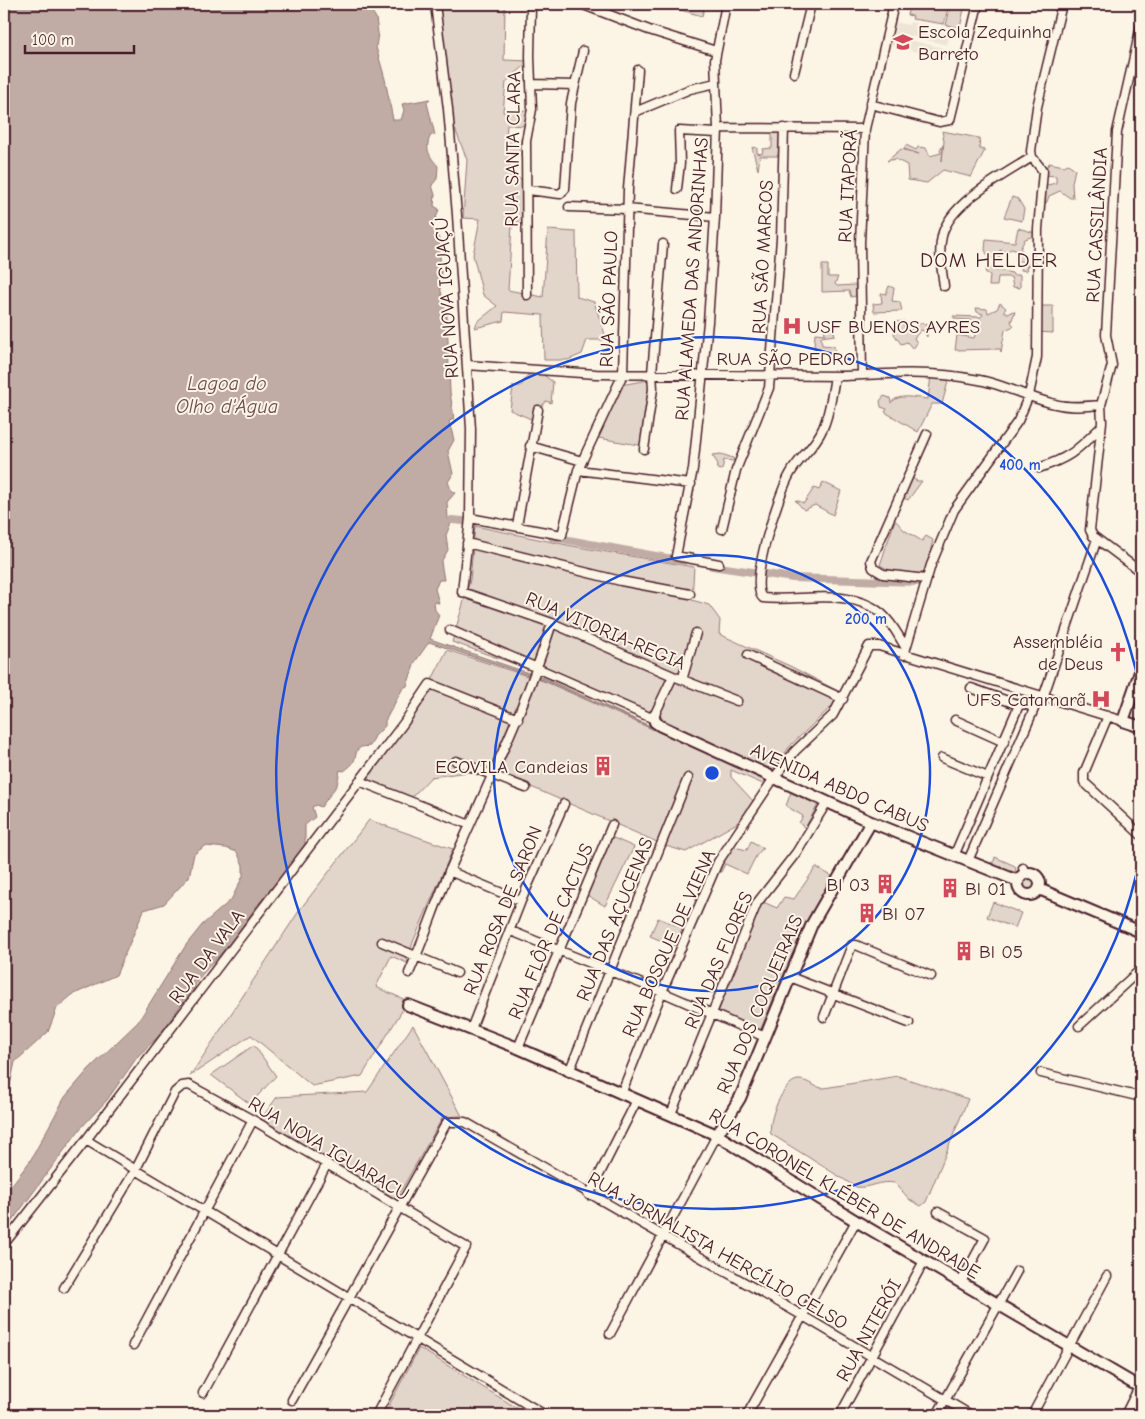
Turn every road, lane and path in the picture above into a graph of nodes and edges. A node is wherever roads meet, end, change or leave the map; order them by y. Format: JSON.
{"nodes":[{"id":1,"x":435,"y":4,"type":"edge"},
{"id":2,"x":531,"y":4,"type":"edge"},
{"id":3,"x":581,"y":4,"type":"edge"},
{"id":4,"x":726,"y":4,"type":"edge"},
{"id":5,"x":811,"y":4,"type":"edge"},
{"id":6,"x":894,"y":4,"type":"edge"},
{"id":7,"x":978,"y":4,"type":"edge"},
{"id":8,"x":1062,"y":4,"type":"edge"},
{"id":9,"x":1141,"y":26,"type":"edge"},
{"id":10,"x":583,"y":51,"type":"dead end"},
{"id":11,"x":716,"y":51,"type":"junction"},
{"id":12,"x":638,"y":70,"type":"dead end"},
{"id":13,"x":794,"y":73,"type":"dead end"},
{"id":14,"x":716,"y":83,"type":"junction"},
{"id":15,"x":531,"y":84,"type":"junction"},
{"id":16,"x":575,"y":85,"type":"junction"},
{"id":17,"x":870,"y":104,"type":"junction"},
{"id":18,"x":635,"y":112,"type":"junction"},
{"id":19,"x":784,"y":128,"type":"junction"},
{"id":20,"x":865,"y":129,"type":"junction"},
{"id":21,"x":718,"y":131,"type":"junction"},
{"id":22,"x":1032,"y":158,"type":"junction"},
{"id":23,"x":677,"y":189,"type":"dead end"},
{"id":24,"x":528,"y":190,"type":"junction"},
{"id":25,"x":569,"y":207,"type":"dead end"},
{"id":26,"x":627,"y":209,"type":"junction"},
{"id":27,"x":715,"y":217,"type":"junction"},
{"id":28,"x":663,"y":244,"type":"dead end"},
{"id":29,"x":944,"y":286,"type":"dead end"},
{"id":30,"x":527,"y":294,"type":"dead end"},
{"id":31,"x":467,"y":365,"type":"junction"},
{"id":32,"x":652,"y":373,"type":"junction"},
{"id":33,"x":623,"y":374,"type":"junction"},
{"id":34,"x":702,"y":374,"type":"junction"},
{"id":35,"x":862,"y":374,"type":"junction"},
{"id":36,"x":770,"y":375,"type":"junction"},
{"id":37,"x":835,"y":376,"type":"junction"},
{"id":38,"x":1029,"y":395,"type":"junction"},
{"id":39,"x":1101,"y":405,"type":"junction"},
{"id":40,"x":538,"y":410,"type":"dead end"},
{"id":41,"x":1101,"y":427,"type":"junction"},
{"id":42,"x":926,"y":434,"type":"dead end"},
{"id":43,"x":530,"y":446,"type":"junction"},
{"id":44,"x":644,"y":449,"type":"dead end"},
{"id":45,"x":582,"y":461,"type":"junction"},
{"id":46,"x":1039,"y":468,"type":"dead end"},
{"id":47,"x":578,"y":470,"type":"junction"},
{"id":48,"x":691,"y":484,"type":"junction"},
{"id":49,"x":470,"y":518,"type":"junction"},
{"id":50,"x":517,"y":526,"type":"junction"},
{"id":51,"x":722,"y":529,"type":"dead end"},
{"id":52,"x":1097,"y":538,"type":"junction"},
{"id":53,"x":468,"y":543,"type":"junction"},
{"id":54,"x":719,"y":564,"type":"dead end"},
{"id":55,"x":1141,"y":572,"type":"edge"},
{"id":56,"x":926,"y":579,"type":"junction"},
{"id":57,"x":462,"y":592,"type":"joint"},
{"id":58,"x":690,"y":594,"type":"dead end"},
{"id":59,"x":552,"y":623,"type":"junction"},
{"id":60,"x":450,"y":630,"type":"dead end"},
{"id":61,"x":696,"y":634,"type":"dead end"},
{"id":62,"x":905,"y":651,"type":"junction"},
{"id":63,"x":748,"y":654,"type":"dead end"},
{"id":64,"x":537,"y":669,"type":"junction"},
{"id":65,"x":1141,"y":669,"type":"edge"},
{"id":66,"x":673,"y":676,"type":"junction"},
{"id":67,"x":682,"y":680,"type":"junction"},
{"id":68,"x":971,"y":688,"type":"dead end"},
{"id":69,"x":1044,"y":695,"type":"junction"},
{"id":70,"x":843,"y":699,"type":"junction"},
{"id":71,"x":738,"y":701,"type":"dead end"},
{"id":72,"x":1019,"y":705,"type":"junction"},
{"id":73,"x":1108,"y":716,"type":"junction"},
{"id":74,"x":654,"y":718,"type":"junction"},
{"id":75,"x":518,"y":719,"type":"junction"},
{"id":76,"x":955,"y":720,"type":"dead end"},
{"id":77,"x":1123,"y":721,"type":"junction"},
{"id":78,"x":1141,"y":727,"type":"edge"},
{"id":79,"x":1004,"y":742,"type":"junction"},
{"id":80,"x":942,"y":758,"type":"dead end"},
{"id":81,"x":456,"y":761,"type":"dead end"},
{"id":82,"x":493,"y":775,"type":"junction"},
{"id":83,"x":988,"y":777,"type":"junction"},
{"id":84,"x":688,"y":778,"type":"dead end"},
{"id":85,"x":774,"y":778,"type":"junction"},
{"id":86,"x":359,"y":781,"type":"junction"},
{"id":87,"x":526,"y":788,"type":"dead end"},
{"id":88,"x":827,"y":802,"type":"junction"},
{"id":89,"x":564,"y":804,"type":"dead end"},
{"id":90,"x":871,"y":822,"type":"junction"},
{"id":91,"x":470,"y":825,"type":"junction"},
{"id":92,"x":612,"y":825,"type":"dead end"},
{"id":93,"x":1141,"y":835,"type":"edge"},
{"id":94,"x":954,"y":856,"type":"junction"},
{"id":95,"x":968,"y":861,"type":"junction"},
{"id":96,"x":450,"y":871,"type":"junction"},
{"id":97,"x":1022,"y":874,"type":"junction"},
{"id":98,"x":1039,"y":889,"type":"junction"},
{"id":99,"x":521,"y":901,"type":"junction"},
{"id":100,"x":511,"y":931,"type":"junction"},
{"id":101,"x":1141,"y":932,"type":"edge"},
{"id":102,"x":382,"y":942,"type":"dead end"},
{"id":103,"x":560,"y":950,"type":"junction"},
{"id":104,"x":416,"y":956,"type":"junction"},
{"id":105,"x":1141,"y":969,"type":"edge"},
{"id":106,"x":609,"y":971,"type":"junction"},
{"id":107,"x":409,"y":973,"type":"dead end"},
{"id":108,"x":457,"y":973,"type":"dead end"},
{"id":109,"x":931,"y":976,"type":"dead end"},
{"id":110,"x":790,"y":977,"type":"junction"},
{"id":111,"x":662,"y":992,"type":"junction"},
{"id":112,"x":832,"y":993,"type":"junction"},
{"id":113,"x":408,"y":1005,"type":"dead end"},
{"id":114,"x":713,"y":1014,"type":"junction"},
{"id":115,"x":824,"y":1017,"type":"dead end"},
{"id":116,"x":909,"y":1023,"type":"dead end"},
{"id":117,"x":1079,"y":1026,"type":"dead end"},
{"id":118,"x":471,"y":1028,"type":"junction"},
{"id":119,"x":765,"y":1037,"type":"junction"},
{"id":120,"x":518,"y":1048,"type":"junction"},
{"id":121,"x":570,"y":1072,"type":"junction"},
{"id":122,"x":1041,"y":1073,"type":"dead end"},
{"id":123,"x":621,"y":1094,"type":"junction"},
{"id":124,"x":1141,"y":1097,"type":"edge"},
{"id":125,"x":637,"y":1100,"type":"junction"},
{"id":126,"x":671,"y":1114,"type":"junction"},
{"id":127,"x":253,"y":1120,"type":"junction"},
{"id":128,"x":718,"y":1135,"type":"junction"},
{"id":129,"x":86,"y":1140,"type":"junction"},
{"id":130,"x":327,"y":1164,"type":"junction"},
{"id":131,"x":136,"y":1169,"type":"junction"},
{"id":132,"x":589,"y":1195,"type":"junction"},
{"id":133,"x":397,"y":1207,"type":"junction"},
{"id":134,"x":205,"y":1212,"type":"junction"},
{"id":135,"x":938,"y":1212,"type":"dead end"},
{"id":136,"x":856,"y":1221,"type":"junction"},
{"id":137,"x":662,"y":1236,"type":"junction"},
{"id":138,"x":4,"y":1244,"type":"edge"},
{"id":139,"x":277,"y":1256,"type":"junction"},
{"id":140,"x":924,"y":1260,"type":"junction"},
{"id":141,"x":1017,"y":1271,"type":"dead end"},
{"id":142,"x":1107,"y":1276,"type":"dead end"},
{"id":143,"x":961,"y":1282,"type":"junction"},
{"id":144,"x":64,"y":1288,"type":"dead end"},
{"id":145,"x":348,"y":1298,"type":"junction"},
{"id":146,"x":998,"y":1304,"type":"junction"},
{"id":147,"x":803,"y":1316,"type":"junction"},
{"id":148,"x":610,"y":1334,"type":"dead end"},
{"id":149,"x":417,"y":1336,"type":"junction"},
{"id":150,"x":1069,"y":1345,"type":"junction"},
{"id":151,"x":133,"y":1346,"type":"dead end"},
{"id":152,"x":872,"y":1358,"type":"junction"},
{"id":153,"x":1140,"y":1386,"type":"edge"},
{"id":154,"x":203,"y":1393,"type":"dead end"},
{"id":155,"x":292,"y":1400,"type":"dead end"},
{"id":156,"x":945,"y":1401,"type":"junction"},
{"id":157,"x":376,"y":1415,"type":"edge"},
{"id":158,"x":545,"y":1415,"type":"edge"},
{"id":159,"x":747,"y":1415,"type":"edge"},
{"id":160,"x":840,"y":1415,"type":"edge"},
{"id":161,"x":937,"y":1415,"type":"edge"},
{"id":162,"x":970,"y":1415,"type":"edge"},
{"id":163,"x":1032,"y":1415,"type":"edge"},
{"id":164,"x":1125,"y":1415,"type":"edge"}],
"edges":[{"from":1,"to":31,"type":"street","name":"RUA NOVA IGUAÇÚ"},
{"from":2,"to":15,"type":"street","name":"RUA SANTA CLARA"},
{"from":3,"to":11,"type":"street"},
{"from":4,"to":11,"type":"street","name":"RUA ALAMEDA DAS ANDORINHAS"},
{"from":5,"to":13,"type":"street"},
{"from":6,"to":17,"type":"street","name":"RUA ITAPORÃ"},
{"from":7,"to":17,"type":"street"},
{"from":8,"to":22,"type":"street"},
{"from":9,"to":39,"type":"street","name":"RUA CASSILÂNDIA"},
{"from":10,"to":16,"type":"street"},
{"from":11,"to":14,"type":"street","name":"RUA ALAMEDA DAS ANDORINHAS"},
{"from":12,"to":18,"type":"street","name":"RUA SÃO PAULO"},
{"from":14,"to":18,"type":"street"},
{"from":14,"to":21,"type":"street","name":"RUA ALAMEDA DAS ANDORINHAS"},
{"from":15,"to":16,"type":"street"},
{"from":15,"to":24,"type":"street","name":"RUA SANTA CLARA"},
{"from":16,"to":24,"type":"street"},
{"from":17,"to":20,"type":"street","name":"RUA ITAPORÃ"},
{"from":18,"to":26,"type":"street","name":"RUA SÃO PAULO"},
{"from":19,"to":20,"type":"street"},
{"from":19,"to":21,"type":"street"},
{"from":19,"to":36,"type":"street","name":"RUA SÃO MARCOS"},
{"from":20,"to":35,"type":"street","name":"RUA ITAPORÃ"},
{"from":21,"to":23,"type":"street"},
{"from":21,"to":27,"type":"street","name":"RUA ALAMEDA DAS ANDORINHAS"},
{"from":22,"to":29,"type":"street"},
{"from":22,"to":38,"type":"street"},
{"from":24,"to":30,"type":"street","name":"RUA SANTA CLARA"},
{"from":25,"to":26,"type":"street"},
{"from":26,"to":27,"type":"street"},
{"from":26,"to":33,"type":"street","name":"RUA SÃO PAULO"},
{"from":27,"to":34,"type":"street","name":"RUA ALAMEDA DAS ANDORINHAS"},
{"from":28,"to":32,"type":"street"},
{"from":31,"to":33,"type":"street","name":"RUA SÃO PEDRO"},
{"from":31,"to":49,"type":"street","name":"RUA NOVA IGUAÇÚ"},
{"from":32,"to":33,"type":"street","name":"RUA SÃO PEDRO"},
{"from":32,"to":34,"type":"street","name":"RUA SÃO PEDRO"},
{"from":32,"to":44,"type":"street"},
{"from":33,"to":45,"type":"street","name":"RUA SÃO PAULO"},
{"from":34,"to":36,"type":"street","name":"RUA SÃO PEDRO"},
{"from":34,"to":48,"type":"street","name":"RUA ALAMEDA DAS ANDORINHAS"},
{"from":35,"to":37,"type":"street","name":"RUA SÃO PEDRO"},
{"from":35,"to":38,"type":"street","name":"RUA SÃO PEDRO"},
{"from":36,"to":37,"type":"street","name":"RUA SÃO PEDRO"},
{"from":36,"to":51,"type":"street","name":"RUA SÃO MARCOS"},
{"from":37,"to":62,"type":"street"},
{"from":38,"to":39,"type":"street","name":"RUA SÃO PEDRO"},
{"from":38,"to":56,"type":"street"},
{"from":39,"to":41,"type":"street","name":"RUA CASSILÂNDIA"},
{"from":40,"to":43,"type":"street"},
{"from":41,"to":46,"type":"street"},
{"from":41,"to":52,"type":"street","name":"RUA CASSILÂNDIA"},
{"from":42,"to":56,"type":"street"},
{"from":43,"to":45,"type":"street"},
{"from":43,"to":50,"type":"street"},
{"from":45,"to":47,"type":"street","name":"RUA SÃO PAULO"},
{"from":47,"to":48,"type":"street"},
{"from":47,"to":50,"type":"street","name":"RUA SÃO PAULO"},
{"from":48,"to":54,"type":"street","name":"RUA ALAMEDA DAS ANDORINHAS"},
{"from":49,"to":50,"type":"street"},
{"from":49,"to":53,"type":"street","name":"RUA NOVA IGUAÇÚ"},
{"from":52,"to":55,"type":"street"},
{"from":52,"to":69,"type":"street"},
{"from":53,"to":57,"type":"street","name":"RUA NOVA IGUAÇÚ"},
{"from":53,"to":58,"type":"street"},
{"from":56,"to":62,"type":"street"},
{"from":57,"to":59,"type":"street","name":"RUA VITORIA-REGIA"},
{"from":59,"to":64,"type":"street"},
{"from":59,"to":66,"type":"street","name":"RUA VITORIA-REGIA"},
{"from":60,"to":64,"type":"street"},
{"from":61,"to":67,"type":"street"},
{"from":62,"to":69,"type":"street"},
{"from":62,"to":70,"type":"street","name":"RUA BOSQUE DE VIENA"},
{"from":63,"to":70,"type":"street"},
{"from":64,"to":74,"type":"street"},
{"from":64,"to":75,"type":"street"},
{"from":65,"to":77,"type":"main road"},
{"from":66,"to":67,"type":"street","name":"RUA VITORIA-REGIA"},
{"from":66,"to":74,"type":"street"},
{"from":67,"to":71,"type":"street","name":"RUA VITORIA-REGIA"},
{"from":68,"to":72,"type":"street"},
{"from":69,"to":73,"type":"street"},
{"from":70,"to":85,"type":"street","name":"RUA BOSQUE DE VIENA"},
{"from":72,"to":79,"type":"street"},
{"from":72,"to":95,"type":"street"},
{"from":73,"to":77,"type":"street"},
{"from":73,"to":93,"type":"street"},
{"from":74,"to":85,"type":"main road","name":"AVENIDA ABDO CABUS"},
{"from":75,"to":82,"type":"street"},
{"from":75,"to":86,"type":"street","name":"RUA DA VALA"},
{"from":76,"to":79,"type":"street"},
{"from":77,"to":78,"type":"main road"},
{"from":79,"to":83,"type":"street"},
{"from":80,"to":83,"type":"street"},
{"from":81,"to":82,"type":"street"},
{"from":82,"to":87,"type":"street"},
{"from":82,"to":91,"type":"street"},
{"from":83,"to":94,"type":"street"},
{"from":84,"to":106,"type":"street","name":"RUA DAS AÇUCENAS"},
{"from":85,"to":88,"type":"main road","name":"AVENIDA ABDO CABUS"},
{"from":85,"to":111,"type":"street","name":"RUA BOSQUE DE VIENA"},
{"from":86,"to":91,"type":"street"},
{"from":86,"to":129,"type":"street","name":"RUA DA VALA"},
{"from":88,"to":90,"type":"main road","name":"AVENIDA ABDO CABUS"},
{"from":88,"to":114,"type":"street","name":"RUA DAS FLORES"},
{"from":89,"to":99,"type":"street","name":"RUA ROSA DE SARON"},
{"from":90,"to":94,"type":"main road","name":"AVENIDA ABDO CABUS"},
{"from":90,"to":110,"type":"main road","name":"RUA DOS COQUEIRAIS"},
{"from":91,"to":96,"type":"street"},
{"from":92,"to":103,"type":"street","name":"RUA FLÔR DE CACTUS"},
{"from":94,"to":95,"type":"main road","name":"AVENIDA ABDO CABUS"},
{"from":95,"to":97,"type":"main road","name":"AVENIDA ABDO CABUS"},
{"from":96,"to":99,"type":"street"},
{"from":96,"to":104,"type":"street"},
{"from":97,"to":98,"type":"main road"},
{"from":97,"to":98,"type":"main road"},
{"from":98,"to":101,"type":"main road"},
{"from":99,"to":100,"type":"street","name":"RUA ROSA DE SARON"},
{"from":100,"to":103,"type":"street"},
{"from":100,"to":118,"type":"street","name":"RUA ROSA DE SARON"},
{"from":102,"to":104,"type":"street"},
{"from":103,"to":106,"type":"street"},
{"from":103,"to":120,"type":"street","name":"RUA FLÔR DE CACTUS"},
{"from":104,"to":107,"type":"street"},
{"from":104,"to":108,"type":"street"},
{"from":105,"to":117,"type":"street"},
{"from":106,"to":111,"type":"street"},
{"from":106,"to":121,"type":"street","name":"RUA DAS AÇUCENAS"},
{"from":109,"to":112,"type":"street"},
{"from":110,"to":112,"type":"street"},
{"from":110,"to":119,"type":"main road","name":"RUA DOS COQUEIRAIS"},
{"from":111,"to":114,"type":"street"},
{"from":111,"to":123,"type":"street","name":"RUA BOSQUE DE VIENA"},
{"from":112,"to":115,"type":"street"},
{"from":112,"to":116,"type":"street"},
{"from":113,"to":118,"type":"main road","name":"RUA CORONEL KLÉBER DE ANDRADE"},
{"from":114,"to":119,"type":"street"},
{"from":114,"to":126,"type":"street","name":"RUA DAS FLORES"},
{"from":118,"to":120,"type":"main road","name":"RUA CORONEL KLÉBER DE ANDRADE"},
{"from":119,"to":128,"type":"main road","name":"RUA DOS COQUEIRAIS"},
{"from":120,"to":121,"type":"main road","name":"RUA CORONEL KLÉBER DE ANDRADE"},
{"from":121,"to":123,"type":"main road","name":"RUA CORONEL KLÉBER DE ANDRADE"},
{"from":122,"to":124,"type":"street"},
{"from":123,"to":125,"type":"main road","name":"RUA CORONEL KLÉBER DE ANDRADE"},
{"from":125,"to":126,"type":"main road","name":"RUA CORONEL KLÉBER DE ANDRADE"},
{"from":125,"to":132,"type":"street"},
{"from":126,"to":128,"type":"main road","name":"RUA CORONEL KLÉBER DE ANDRADE"},
{"from":127,"to":130,"type":"street","name":"RUA NOVA IGUARACU"},
{"from":127,"to":131,"type":"street","name":"RUA NOVA IGUARACU"},
{"from":127,"to":134,"type":"street"},
{"from":128,"to":136,"type":"main road","name":"RUA CORONEL KLÉBER DE ANDRADE"},
{"from":128,"to":137,"type":"street","name":"RUA DOS COQUEIRAIS"},
{"from":129,"to":131,"type":"street"},
{"from":129,"to":138,"type":"street","name":"RUA DA VALA"},
{"from":130,"to":133,"type":"street","name":"RUA NOVA IGUARACU"},
{"from":130,"to":139,"type":"street"},
{"from":131,"to":134,"type":"street"},
{"from":131,"to":144,"type":"street"},
{"from":132,"to":133,"type":"street","name":"RUA JORNALISTA HERCÍLIO CELSO"},
{"from":132,"to":137,"type":"street","name":"RUA JORNALISTA HERCÍLIO CELSO"},
{"from":133,"to":145,"type":"street"},
{"from":133,"to":149,"type":"street","name":"RUA NOVA IGUARACU"},
{"from":134,"to":139,"type":"street"},
{"from":134,"to":151,"type":"street"},
{"from":135,"to":143,"type":"street"},
{"from":136,"to":140,"type":"main road","name":"RUA CORONEL KLÉBER DE ANDRADE"},
{"from":136,"to":147,"type":"street"},
{"from":137,"to":147,"type":"street","name":"RUA JORNALISTA HERCÍLIO CELSO"},
{"from":137,"to":148,"type":"street","name":"RUA DOS COQUEIRAIS"},
{"from":139,"to":145,"type":"street"},
{"from":139,"to":154,"type":"street"},
{"from":140,"to":143,"type":"main road","name":"RUA CORONEL KLÉBER DE ANDRADE"},
{"from":140,"to":152,"type":"street","name":"RUA NITERÓI"},
{"from":141,"to":146,"type":"street"},
{"from":142,"to":150,"type":"street"},
{"from":143,"to":146,"type":"main road","name":"RUA CORONEL KLÉBER DE ANDRADE"},
{"from":145,"to":149,"type":"street"},
{"from":145,"to":155,"type":"street"},
{"from":146,"to":150,"type":"main road","name":"RUA CORONEL KLÉBER DE ANDRADE"},
{"from":146,"to":156,"type":"street"},
{"from":147,"to":152,"type":"street","name":"RUA JORNALISTA HERCÍLIO CELSO"},
{"from":147,"to":159,"type":"street"},
{"from":149,"to":157,"type":"street"},
{"from":149,"to":158,"type":"street"},
{"from":150,"to":153,"type":"main road","name":"RUA CORONEL KLÉBER DE ANDRADE"},
{"from":150,"to":163,"type":"street"},
{"from":152,"to":156,"type":"street","name":"RUA JORNALISTA HERCÍLIO CELSO"},
{"from":152,"to":160,"type":"street","name":"RUA NITERÓI"},
{"from":153,"to":164,"type":"street"},
{"from":156,"to":161,"type":"street"},
{"from":156,"to":162,"type":"street","name":"RUA JORNALISTA HERCÍLIO CELSO"}]}
